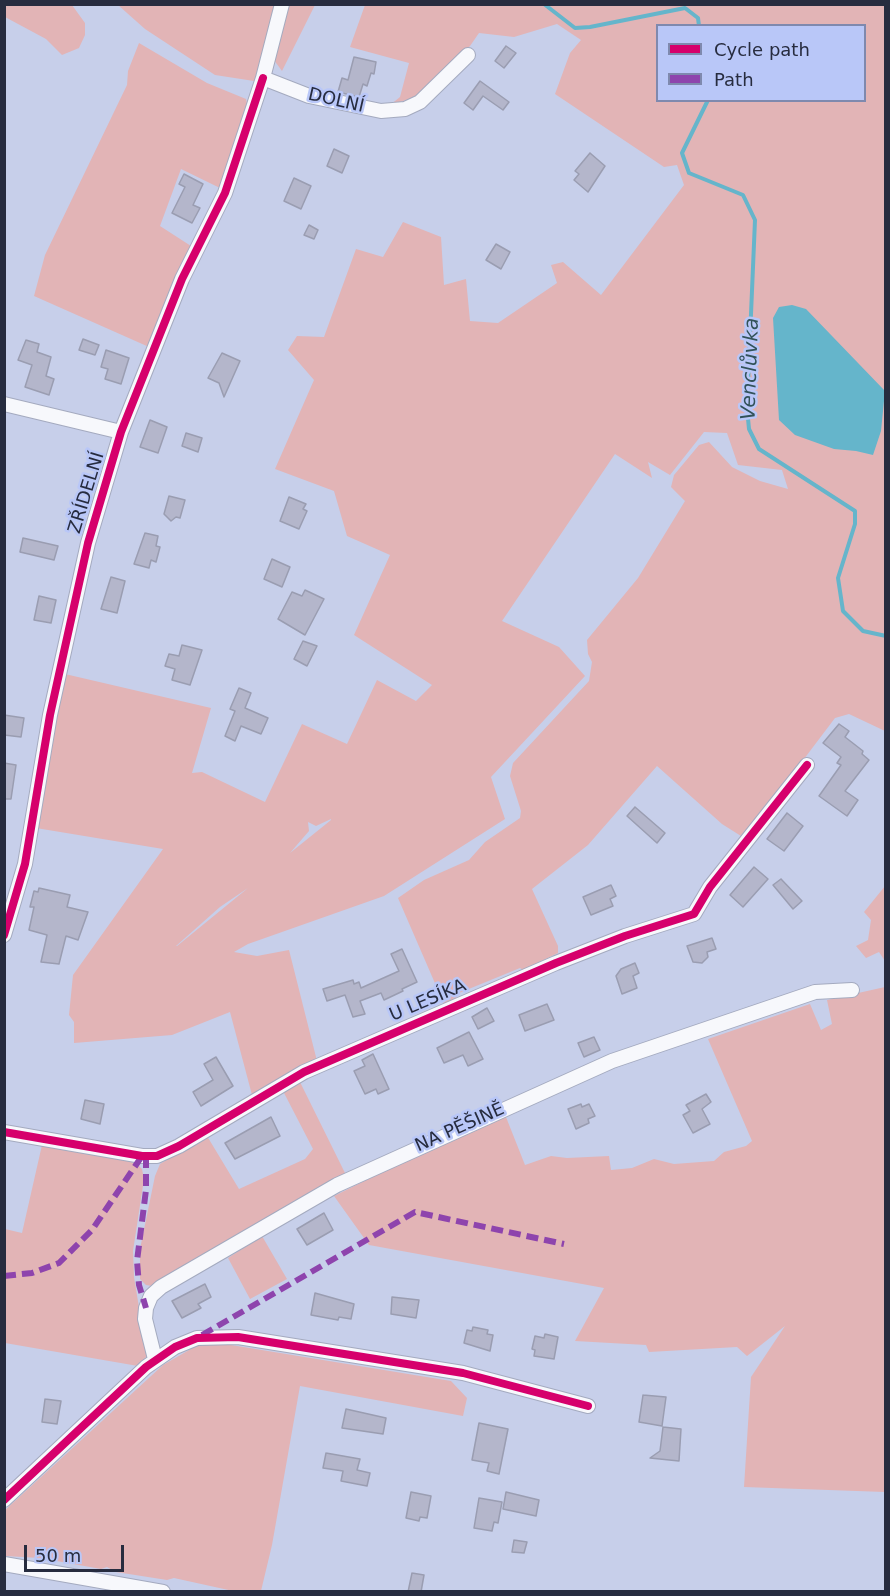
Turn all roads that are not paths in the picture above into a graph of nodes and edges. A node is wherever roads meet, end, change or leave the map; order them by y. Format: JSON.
{"nodes":[{"id":1,"x":282,"y":4,"type":"edge"},
{"id":2,"x":468,"y":55,"type":"dead end"},
{"id":3,"x":263,"y":78,"type":"junction"},
{"id":4,"x":4,"y":404,"type":"edge"},
{"id":5,"x":121,"y":432,"type":"junction"},
{"id":6,"x":807,"y":765,"type":"dead end"},
{"id":7,"x":4,"y":935,"type":"edge"},
{"id":8,"x":852,"y":990,"type":"dead end"},
{"id":9,"x":4,"y":1132,"type":"edge"},
{"id":10,"x":155,"y":1359,"type":"junction"},
{"id":11,"x":588,"y":1406,"type":"dead end"},
{"id":12,"x":4,"y":1500,"type":"edge"},
{"id":13,"x":4,"y":1564,"type":"edge"},
{"id":14,"x":163,"y":1592,"type":"edge"}],
"edges":[{"from":1,"to":3,"type":"street"},
{"from":2,"to":3,"type":"street","name":"DOLNÍ"},
{"from":3,"to":5,"type":"street","name":"ZŘÍDELNÍ"},
{"from":4,"to":5,"type":"street"},
{"from":5,"to":7,"type":"street","name":"ZŘÍDELNÍ"},
{"from":6,"to":9,"type":"street","name":"U LESÍKA"},
{"from":8,"to":10,"type":"street","name":"NA PĚŠINĚ"},
{"from":10,"to":11,"type":"street"},
{"from":10,"to":12,"type":"street"},
{"from":13,"to":14,"type":"street"}]}
